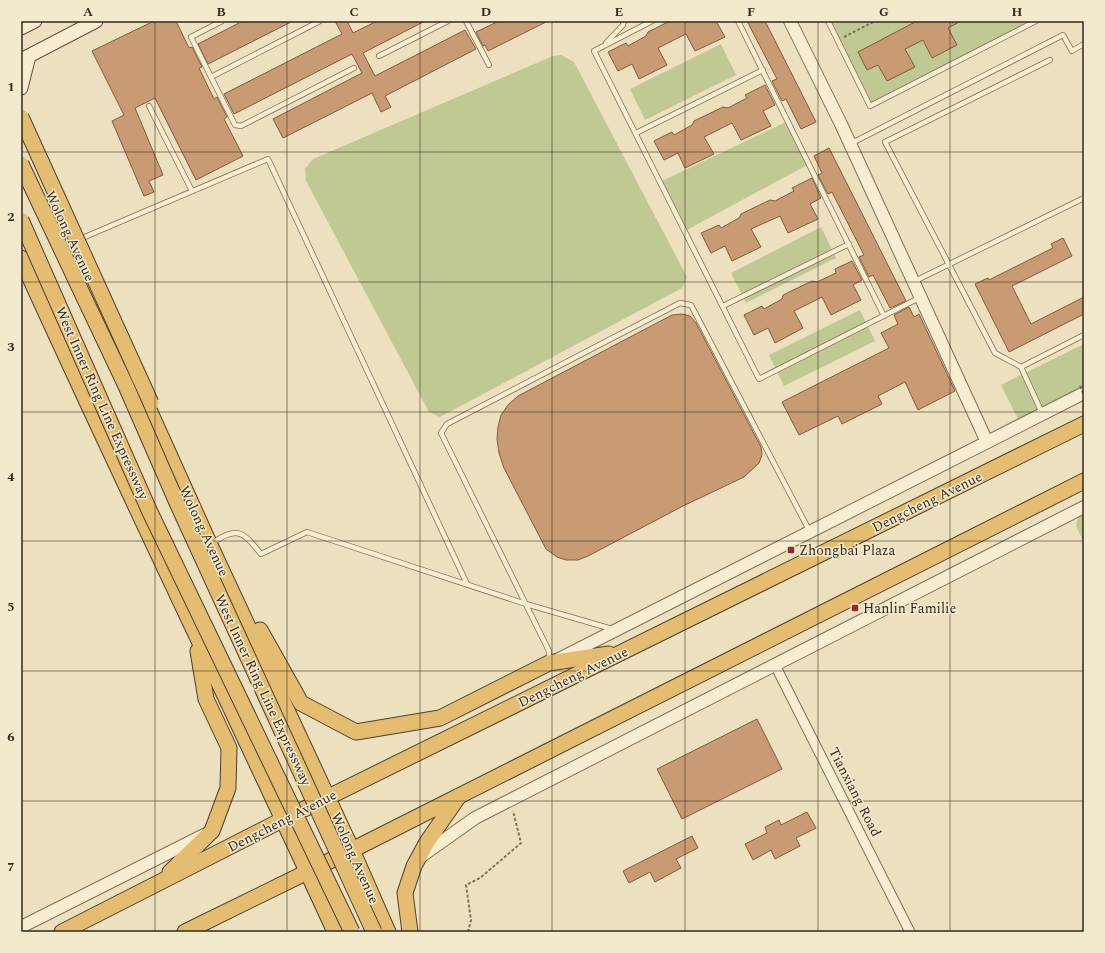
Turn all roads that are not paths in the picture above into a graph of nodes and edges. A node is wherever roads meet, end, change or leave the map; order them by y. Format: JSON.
{"nodes":[{"id":1,"x":35,"y":21,"type":"edge"},
{"id":2,"x":96,"y":21,"type":"edge"},
{"id":3,"x":222,"y":21,"type":"edge"},
{"id":4,"x":320,"y":21,"type":"edge"},
{"id":5,"x":448,"y":21,"type":"edge"},
{"id":6,"x":466,"y":21,"type":"edge"},
{"id":7,"x":624,"y":21,"type":"edge"},
{"id":8,"x":652,"y":21,"type":"edge"},
{"id":9,"x":738,"y":21,"type":"edge"},
{"id":10,"x":790,"y":21,"type":"edge"},
{"id":11,"x":828,"y":21,"type":"edge"},
{"id":12,"x":1036,"y":21,"type":"edge"},
{"id":13,"x":21,"y":28,"type":"edge"},
{"id":14,"x":1084,"y":44,"type":"edge"},
{"id":15,"x":604,"y":46,"type":"junction"},
{"id":16,"x":379,"y":56,"type":"dead end"},
{"id":17,"x":25,"y":58,"type":"edge"},
{"id":18,"x":1050,"y":60,"type":"dead end"},
{"id":19,"x":489,"y":66,"type":"dead end"},
{"id":20,"x":354,"y":68,"type":"dead end"},
{"id":21,"x":763,"y":70,"type":"junction"},
{"id":22,"x":211,"y":77,"type":"junction"},
{"id":23,"x":21,"y":88,"type":"edge"},
{"id":24,"x":149,"y":106,"type":"dead end"},
{"id":25,"x":21,"y":117,"type":"edge"},
{"id":26,"x":21,"y":129,"type":"edge"},
{"id":27,"x":636,"y":133,"type":"junction"},
{"id":28,"x":850,"y":144,"type":"junction"},
{"id":29,"x":21,"y":164,"type":"edge"},
{"id":30,"x":192,"y":191,"type":"junction"},
{"id":31,"x":1084,"y":198,"type":"edge"},
{"id":32,"x":21,"y":220,"type":"edge"},
{"id":33,"x":73,"y":242,"type":"junction"},
{"id":34,"x":848,"y":244,"type":"junction"},
{"id":35,"x":21,"y":258,"type":"edge"},
{"id":36,"x":949,"y":265,"type":"junction"},
{"id":37,"x":21,"y":271,"type":"edge"},
{"id":38,"x":914,"y":281,"type":"junction"},
{"id":39,"x":921,"y":297,"type":"junction"},
{"id":40,"x":723,"y":306,"type":"junction"},
{"id":41,"x":884,"y":316,"type":"junction"},
{"id":42,"x":1084,"y":335,"type":"edge"},
{"id":43,"x":1021,"y":367,"type":"junction"},
{"id":44,"x":1082,"y":391,"type":"edge"},
{"id":45,"x":1043,"y":414,"type":"junction"},
{"id":46,"x":1084,"y":424,"type":"edge"},
{"id":47,"x":987,"y":442,"type":"junction"},
{"id":48,"x":1084,"y":481,"type":"edge"},
{"id":49,"x":187,"y":494,"type":"junction"},
{"id":50,"x":1084,"y":507,"type":"edge"},
{"id":51,"x":810,"y":532,"type":"junction"},
{"id":52,"x":210,"y":545,"type":"junction"},
{"id":53,"x":162,"y":564,"type":"junction"},
{"id":54,"x":467,"y":584,"type":"junction"},
{"id":55,"x":526,"y":604,"type":"junction"},
{"id":56,"x":615,"y":630,"type":"junction"},
{"id":57,"x":195,"y":634,"type":"junction"},
{"id":58,"x":625,"y":651,"type":"junction"},
{"id":59,"x":549,"y":663,"type":"junction"},
{"id":60,"x":775,"y":665,"type":"junction"},
{"id":61,"x":460,"y":795,"type":"junction"},
{"id":62,"x":328,"y":798,"type":"junction"},
{"id":63,"x":284,"y":819,"type":"junction"},
{"id":64,"x":212,"y":831,"type":"junction"},
{"id":65,"x":352,"y":850,"type":"junction"},
{"id":66,"x":419,"y":858,"type":"junction"},
{"id":67,"x":308,"y":872,"type":"junction"},
{"id":68,"x":159,"y":883,"type":"junction"},
{"id":69,"x":21,"y":927,"type":"edge"},
{"id":70,"x":62,"y":932,"type":"edge"},
{"id":71,"x":185,"y":932,"type":"edge"},
{"id":72,"x":335,"y":932,"type":"edge"},
{"id":73,"x":352,"y":932,"type":"edge"},
{"id":74,"x":374,"y":932,"type":"edge"},
{"id":75,"x":388,"y":932,"type":"edge"},
{"id":76,"x":410,"y":932,"type":"edge"},
{"id":77,"x":910,"y":932,"type":"edge"}],
"edges":[{"from":1,"to":13,"type":"main road"},
{"from":2,"to":17,"type":"main road"},
{"from":3,"to":22,"type":"lane"},
{"from":4,"to":22,"type":"lane"},
{"from":5,"to":16,"type":"lane"},
{"from":6,"to":19,"type":"lane"},
{"from":7,"to":15,"type":"lane"},
{"from":8,"to":15,"type":"lane"},
{"from":9,"to":21,"type":"lane"},
{"from":10,"to":28,"type":"street"},
{"from":11,"to":12,"type":"lane"},
{"from":14,"to":28,"type":"lane"},
{"from":15,"to":27,"type":"lane"},
{"from":17,"to":23,"type":"main road"},
{"from":18,"to":36,"type":"lane"},
{"from":20,"to":22,"type":"lane"},
{"from":21,"to":27,"type":"lane"},
{"from":21,"to":34,"type":"lane"},
{"from":24,"to":30,"type":"lane"},
{"from":25,"to":49,"type":"highway","bridge":true},
{"from":26,"to":33,"type":"highway","name":"Wolong Avenue"},
{"from":27,"to":40,"type":"lane"},
{"from":28,"to":38,"type":"street"},
{"from":29,"to":74,"type":"highway","name":"West Inner Ring Line Expressway","bridge":true},
{"from":30,"to":33,"type":"lane"},
{"from":30,"to":54,"type":"lane"},
{"from":31,"to":36,"type":"lane"},
{"from":32,"to":73,"type":"highway","name":"West Inner Ring Line Expressway","bridge":true},
{"from":33,"to":49,"type":"highway","name":"Wolong Avenue"},
{"from":34,"to":40,"type":"lane"},
{"from":34,"to":41,"type":"lane"},
{"from":35,"to":53,"type":"highway"},
{"from":36,"to":38,"type":"lane"},
{"from":36,"to":43,"type":"lane"},
{"from":37,"to":53,"type":"highway"},
{"from":38,"to":39,"type":"street"},
{"from":39,"to":41,"type":"lane"},
{"from":39,"to":47,"type":"street"},
{"from":40,"to":41,"type":"lane"},
{"from":42,"to":43,"type":"lane"},
{"from":43,"to":45,"type":"lane"},
{"from":44,"to":45,"type":"street"},
{"from":45,"to":47,"type":"street"},
{"from":46,"to":58,"type":"highway","name":"Dengcheng Avenue"},
{"from":47,"to":51,"type":"street"},
{"from":48,"to":61,"type":"highway"},
{"from":49,"to":52,"type":"highway","name":"Wolong Avenue"},
{"from":50,"to":60,"type":"street"},
{"from":51,"to":55,"type":"lane"},
{"from":51,"to":56,"type":"street"},
{"from":52,"to":54,"type":"lane"},
{"from":52,"to":59,"type":"highway"},
{"from":52,"to":62,"type":"highway","name":"Wolong Avenue"},
{"from":53,"to":57,"type":"highway"},
{"from":54,"to":55,"type":"lane"},
{"from":55,"to":56,"type":"lane"},
{"from":55,"to":59,"type":"lane"},
{"from":56,"to":59,"type":"street"},
{"from":57,"to":63,"type":"highway"},
{"from":57,"to":64,"type":"highway"},
{"from":58,"to":59,"type":"highway"},
{"from":58,"to":62,"type":"highway","name":"Dengcheng Avenue"},
{"from":60,"to":66,"type":"street"},
{"from":60,"to":77,"type":"street","name":"Tianxiang Road"},
{"from":61,"to":65,"type":"highway"},
{"from":61,"to":66,"type":"highway"},
{"from":62,"to":63,"type":"highway","name":"Dengcheng Avenue"},
{"from":62,"to":65,"type":"highway","name":"Wolong Avenue"},
{"from":63,"to":67,"type":"highway"},
{"from":63,"to":68,"type":"highway","name":"Dengcheng Avenue"},
{"from":64,"to":68,"type":"highway"},
{"from":64,"to":69,"type":"street"},
{"from":65,"to":67,"type":"highway"},
{"from":65,"to":75,"type":"highway","name":"Wolong Avenue"},
{"from":66,"to":76,"type":"highway"},
{"from":67,"to":71,"type":"highway"},
{"from":67,"to":72,"type":"highway"},
{"from":68,"to":70,"type":"highway","name":"Dengcheng Avenue"}]}
